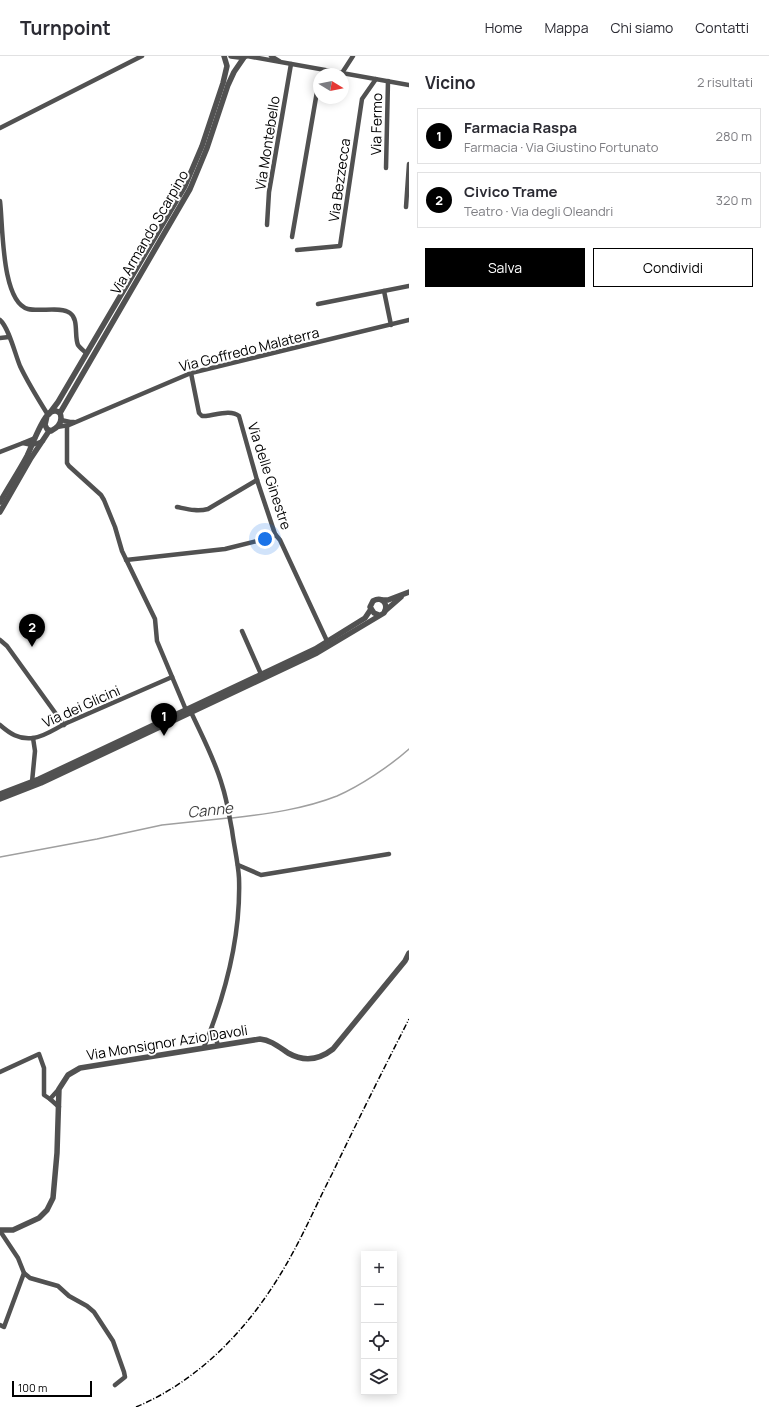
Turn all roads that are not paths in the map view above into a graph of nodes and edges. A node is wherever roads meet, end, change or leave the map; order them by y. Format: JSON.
{"nodes":[{"id":1,"x":142,"y":56,"type":"edge"},
{"id":2,"x":224,"y":56,"type":"edge"},
{"id":3,"x":231,"y":56,"type":"edge"},
{"id":4,"x":246,"y":56,"type":"edge"},
{"id":5,"x":271,"y":56,"type":"edge"},
{"id":6,"x":352,"y":56,"type":"edge"},
{"id":7,"x":282,"y":63,"type":"junction"},
{"id":8,"x":291,"y":64,"type":"junction"},
{"id":9,"x":345,"y":68,"type":"edge"},
{"id":10,"x":313,"y":70,"type":"edge"},
{"id":11,"x":349,"y":74,"type":"edge"},
{"id":12,"x":376,"y":79,"type":"junction"},
{"id":13,"x":388,"y":81,"type":"junction"},
{"id":14,"x":409,"y":85,"type":"edge"},
{"id":15,"x":315,"y":104,"type":"edge"},
{"id":16,"x":0,"y":128,"type":"edge"},
{"id":17,"x":409,"y":164,"type":"edge"},
{"id":18,"x":386,"y":168,"type":"dead end"},
{"id":19,"x":0,"y":201,"type":"edge"},
{"id":20,"x":406,"y":207,"type":"dead end"},
{"id":21,"x":267,"y":225,"type":"dead end"},
{"id":22,"x":292,"y":237,"type":"dead end"},
{"id":23,"x":297,"y":250,"type":"dead end"},
{"id":24,"x":409,"y":286,"type":"edge"},
{"id":25,"x":384,"y":291,"type":"junction"},
{"id":26,"x":318,"y":304,"type":"dead end"},
{"id":27,"x":0,"y":320,"type":"edge"},
{"id":28,"x":409,"y":320,"type":"edge"},
{"id":29,"x":391,"y":325,"type":"junction"},
{"id":30,"x":9,"y":337,"type":"junction"},
{"id":31,"x":0,"y":338,"type":"edge"},
{"id":32,"x":86,"y":354,"type":"junction"},
{"id":33,"x":191,"y":373,"type":"junction"},
{"id":34,"x":60,"y":413,"type":"junction"},
{"id":35,"x":48,"y":415,"type":"junction"},
{"id":36,"x":61,"y":420,"type":"junction"},
{"id":37,"x":77,"y":421,"type":"junction"},
{"id":38,"x":67,"y":426,"type":"junction"},
{"id":39,"x":57,"y":427,"type":"junction"},
{"id":40,"x":50,"y":431,"type":"junction"},
{"id":41,"x":35,"y":438,"type":"junction"},
{"id":42,"x":44,"y":440,"type":"junction"},
{"id":43,"x":23,"y":442,"type":"junction"},
{"id":44,"x":32,"y":446,"type":"junction"},
{"id":45,"x":0,"y":452,"type":"edge"},
{"id":46,"x":257,"y":480,"type":"junction"},
{"id":47,"x":0,"y":502,"type":"edge"},
{"id":48,"x":177,"y":507,"type":"dead end"},
{"id":49,"x":0,"y":512,"type":"edge"},
{"id":50,"x":275,"y":534,"type":"junction"},
{"id":51,"x":126,"y":560,"type":"junction"},
{"id":52,"x":406,"y":593,"type":"edge"},
{"id":53,"x":382,"y":600,"type":"junction"},
{"id":54,"x":371,"y":609,"type":"junction"},
{"id":55,"x":385,"y":611,"type":"junction"},
{"id":56,"x":378,"y":615,"type":"junction"},
{"id":57,"x":242,"y":631,"type":"dead end"},
{"id":58,"x":0,"y":640,"type":"edge"},
{"id":59,"x":327,"y":641,"type":"junction"},
{"id":60,"x":261,"y":674,"type":"junction"},
{"id":61,"x":172,"y":677,"type":"junction"},
{"id":62,"x":188,"y":711,"type":"junction"},
{"id":63,"x":0,"y":725,"type":"edge"},
{"id":64,"x":64,"y":725,"type":"junction"},
{"id":65,"x":33,"y":738,"type":"junction"},
{"id":66,"x":32,"y":782,"type":"junction"},
{"id":67,"x":0,"y":794,"type":"edge"},
{"id":68,"x":0,"y":799,"type":"edge"},
{"id":69,"x":389,"y":854,"type":"dead end"},
{"id":70,"x":238,"y":865,"type":"junction"},
{"id":71,"x":409,"y":953,"type":"edge"},
{"id":72,"x":212,"y":1028,"type":"junction"},
{"id":73,"x":218,"y":1045,"type":"junction"},
{"id":74,"x":204,"y":1047,"type":"junction"},
{"id":75,"x":0,"y":1072,"type":"edge"},
{"id":76,"x":59,"y":1089,"type":"junction"},
{"id":77,"x":50,"y":1099,"type":"junction"},
{"id":78,"x":59,"y":1107,"type":"junction"},
{"id":79,"x":0,"y":1230,"type":"edge"},
{"id":80,"x":24,"y":1273,"type":"junction"},
{"id":81,"x":0,"y":1325,"type":"edge"},
{"id":82,"x":115,"y":1385,"type":"dead end"}],
"edges":[{"from":1,"to":16,"type":"street"},
{"from":2,"to":32,"type":"street","name":"Via Armando Scarpino"},
{"from":3,"to":4,"type":"street"},
{"from":4,"to":7,"type":"street"},
{"from":4,"to":34,"type":"street","name":"Via Armando Scarpino"},
{"from":5,"to":7,"type":"street"},
{"from":6,"to":9,"type":"street"},
{"from":7,"to":8,"type":"street"},
{"from":8,"to":10,"type":"street"},
{"from":8,"to":21,"type":"street","name":"Via Montebello"},
{"from":11,"to":12,"type":"street"},
{"from":12,"to":13,"type":"street"},
{"from":12,"to":23,"type":"street","name":"Via Bezzecca"},
{"from":13,"to":14,"type":"street"},
{"from":13,"to":18,"type":"street","name":"Via Fermo"},
{"from":15,"to":22,"type":"street"},
{"from":17,"to":20,"type":"street"},
{"from":19,"to":32,"type":"street"},
{"from":24,"to":25,"type":"street"},
{"from":25,"to":26,"type":"street"},
{"from":25,"to":29,"type":"street"},
{"from":27,"to":30,"type":"street"},
{"from":28,"to":29,"type":"street","name":"Via Goffredo Malaterra"},
{"from":29,"to":33,"type":"street","name":"Via Goffredo Malaterra"},
{"from":30,"to":31,"type":"street"},
{"from":30,"to":35,"type":"street"},
{"from":32,"to":35,"type":"street","name":"Via Armando Scarpino"},
{"from":33,"to":37,"type":"street","name":"Via Goffredo Malaterra"},
{"from":33,"to":46,"type":"street","name":"Via delle Ginestre"},
{"from":34,"to":35,"type":"street"},
{"from":34,"to":36,"type":"street"},
{"from":35,"to":40,"type":"street"},
{"from":35,"to":41,"type":"street","name":"Via Armando Scarpino"},
{"from":36,"to":37,"type":"street","name":"Via Goffredo Malaterra"},
{"from":36,"to":39,"type":"street"},
{"from":37,"to":38,"type":"street","name":"Via Goffredo Malaterra"},
{"from":38,"to":39,"type":"street","name":"Via Goffredo Malaterra"},
{"from":38,"to":51,"type":"street"},
{"from":39,"to":40,"type":"street"},
{"from":40,"to":42,"type":"street"},
{"from":41,"to":43,"type":"street"},
{"from":41,"to":44,"type":"street","name":"Via Armando Scarpino"},
{"from":42,"to":44,"type":"street"},
{"from":42,"to":49,"type":"street"},
{"from":43,"to":44,"type":"street"},
{"from":43,"to":45,"type":"street"},
{"from":44,"to":47,"type":"street","name":"Via Armando Scarpino"},
{"from":46,"to":48,"type":"street"},
{"from":46,"to":50,"type":"street","name":"Via delle Ginestre"},
{"from":50,"to":51,"type":"street"},
{"from":50,"to":59,"type":"street","name":"Via delle Ginestre"},
{"from":51,"to":61,"type":"street"},
{"from":52,"to":53,"type":"street"},
{"from":52,"to":55,"type":"street"},
{"from":53,"to":54,"type":"street"},
{"from":53,"to":55,"type":"street"},
{"from":54,"to":56,"type":"street"},
{"from":54,"to":59,"type":"street"},
{"from":55,"to":56,"type":"street"},
{"from":56,"to":62,"type":"street"},
{"from":57,"to":60,"type":"street"},
{"from":58,"to":64,"type":"street"},
{"from":59,"to":60,"type":"street"},
{"from":60,"to":62,"type":"street"},
{"from":61,"to":62,"type":"street"},
{"from":61,"to":64,"type":"street","name":"Via dei Glicini"},
{"from":62,"to":66,"type":"street"},
{"from":62,"to":68,"type":"street"},
{"from":62,"to":70,"type":"street"},
{"from":63,"to":65,"type":"street","name":"Via dei Glicini"},
{"from":64,"to":65,"type":"street","name":"Via dei Glicini"},
{"from":65,"to":66,"type":"street"},
{"from":66,"to":67,"type":"street"},
{"from":69,"to":70,"type":"street"},
{"from":70,"to":72,"type":"street"},
{"from":71,"to":73,"type":"street","name":"Via Monsignor Azio Davoli"},
{"from":72,"to":73,"type":"street"},
{"from":72,"to":74,"type":"street"},
{"from":73,"to":74,"type":"street","name":"Via Monsignor Azio Davoli"},
{"from":74,"to":76,"type":"street","name":"Via Monsignor Azio Davoli"},
{"from":75,"to":77,"type":"street"},
{"from":76,"to":77,"type":"street"},
{"from":76,"to":78,"type":"street"},
{"from":77,"to":78,"type":"street"},
{"from":78,"to":79,"type":"street"},
{"from":79,"to":80,"type":"street"},
{"from":80,"to":81,"type":"street"},
{"from":80,"to":82,"type":"street"}]}
